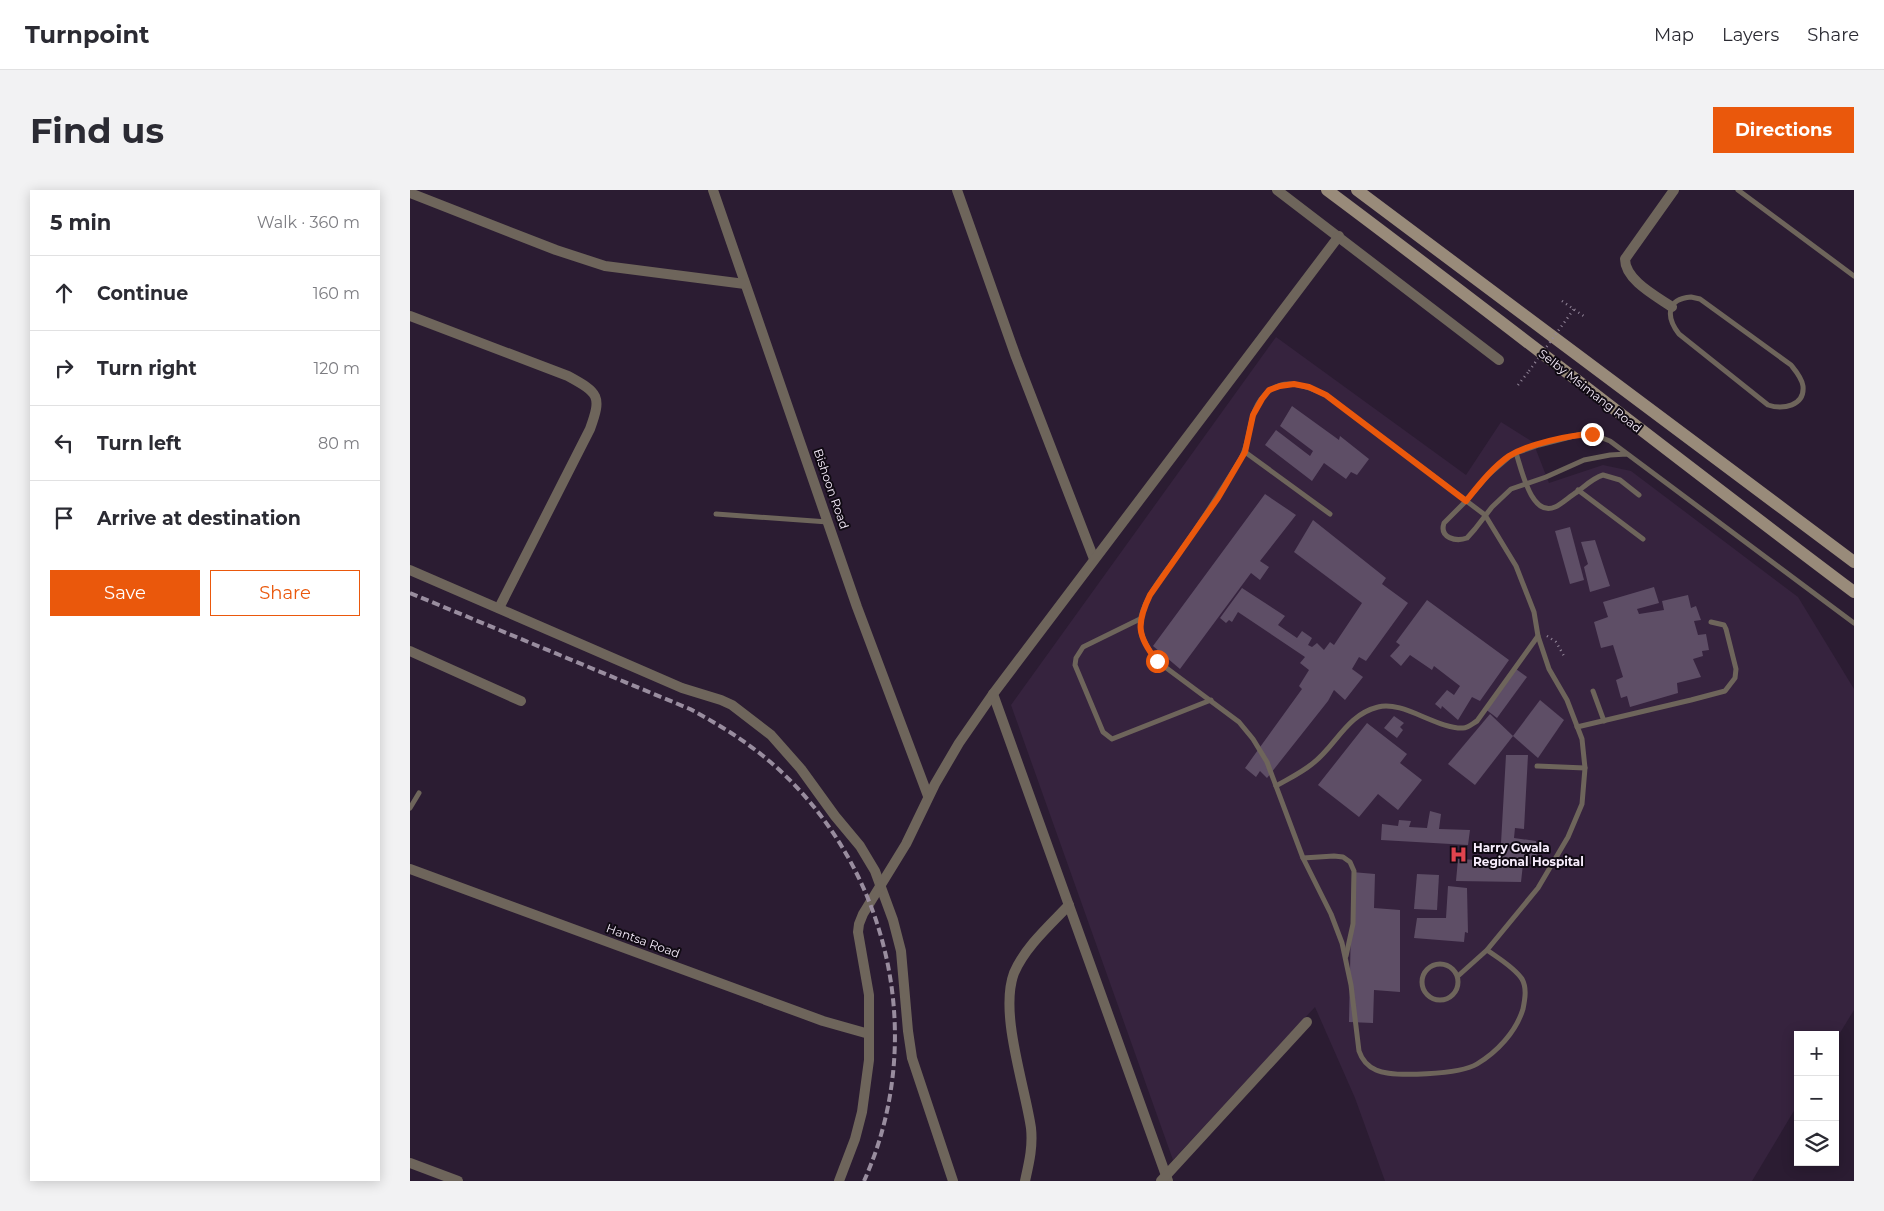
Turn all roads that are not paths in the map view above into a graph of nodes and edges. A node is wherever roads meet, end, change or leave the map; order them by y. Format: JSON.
{"nodes":[{"id":1,"x":713,"y":190,"type":"edge"},
{"id":2,"x":957,"y":190,"type":"edge"},
{"id":3,"x":1277,"y":190,"type":"edge"},
{"id":4,"x":1327,"y":190,"type":"edge"},
{"id":5,"x":1356,"y":190,"type":"edge"},
{"id":6,"x":1674,"y":190,"type":"edge"},
{"id":7,"x":1738,"y":190,"type":"edge"},
{"id":8,"x":410,"y":193,"type":"edge"},
{"id":9,"x":1338,"y":236,"type":"junction"},
{"id":10,"x":1854,"y":276,"type":"edge"},
{"id":11,"x":745,"y":284,"type":"junction"},
{"id":12,"x":1672,"y":307,"type":"junction"},
{"id":13,"x":410,"y":316,"type":"edge"},
{"id":14,"x":1499,"y":360,"type":"dead end"},
{"id":15,"x":1245,"y":452,"type":"junction"},
{"id":16,"x":1516,"y":453,"type":"junction"},
{"id":17,"x":1626,"y":454,"type":"junction"},
{"id":18,"x":1526,"y":483,"type":"junction"},
{"id":19,"x":1578,"y":490,"type":"junction"},
{"id":20,"x":1639,"y":495,"type":"dead end"},
{"id":21,"x":1466,"y":501,"type":"junction"},
{"id":22,"x":716,"y":514,"type":"dead end"},
{"id":23,"x":1330,"y":514,"type":"dead end"},
{"id":24,"x":1485,"y":515,"type":"junction"},
{"id":25,"x":829,"y":522,"type":"junction"},
{"id":26,"x":1643,"y":539,"type":"dead end"},
{"id":27,"x":1094,"y":559,"type":"junction"},
{"id":28,"x":1854,"y":562,"type":"edge"},
{"id":29,"x":410,"y":570,"type":"edge"},
{"id":30,"x":1854,"y":592,"type":"edge"},
{"id":31,"x":499,"y":608,"type":"junction"},
{"id":32,"x":1140,"y":619,"type":"junction"},
{"id":33,"x":1711,"y":622,"type":"dead end"},
{"id":34,"x":1854,"y":623,"type":"edge"},
{"id":35,"x":1538,"y":633,"type":"junction"},
{"id":36,"x":410,"y":651,"type":"edge"},
{"id":37,"x":1593,"y":691,"type":"dead end"},
{"id":38,"x":993,"y":694,"type":"junction"},
{"id":39,"x":1211,"y":700,"type":"junction"},
{"id":40,"x":521,"y":701,"type":"dead end"},
{"id":41,"x":1604,"y":721,"type":"junction"},
{"id":42,"x":1577,"y":727,"type":"junction"},
{"id":43,"x":1537,"y":766,"type":"dead end"},
{"id":44,"x":1585,"y":768,"type":"junction"},
{"id":45,"x":1276,"y":786,"type":"junction"},
{"id":46,"x":419,"y":793,"type":"dead end"},
{"id":47,"x":928,"y":796,"type":"junction"},
{"id":48,"x":410,"y":808,"type":"edge"},
{"id":49,"x":1303,"y":858,"type":"junction"},
{"id":50,"x":410,"y":869,"type":"edge"},
{"id":51,"x":881,"y":887,"type":"junction"},
{"id":52,"x":1069,"y":905,"type":"junction"},
{"id":53,"x":1487,"y":950,"type":"junction"},
{"id":54,"x":1346,"y":960,"type":"junction"},
{"id":55,"x":1458,"y":976,"type":"junction"},
{"id":56,"x":1307,"y":1022,"type":"dead end"},
{"id":57,"x":869,"y":1034,"type":"junction"},
{"id":58,"x":410,"y":1164,"type":"edge"},
{"id":59,"x":1165,"y":1179,"type":"edge"},
{"id":60,"x":458,"y":1181,"type":"edge"},
{"id":61,"x":839,"y":1181,"type":"edge"},
{"id":62,"x":953,"y":1181,"type":"edge"},
{"id":63,"x":1025,"y":1181,"type":"edge"}],
"edges":[{"from":1,"to":11,"type":"street","name":"Bishoon Road"},
{"from":2,"to":27,"type":"street"},
{"from":3,"to":9,"type":"street"},
{"from":4,"to":30,"type":"main road","name":"Selby Msimang Road"},
{"from":5,"to":28,"type":"main road","name":"Selby Msimang Road"},
{"from":6,"to":12,"type":"street"},
{"from":7,"to":10,"type":"lane"},
{"from":8,"to":11,"type":"street"},
{"from":9,"to":14,"type":"street"},
{"from":9,"to":27,"type":"street"},
{"from":11,"to":25,"type":"street","name":"Bishoon Road"},
{"from":12,"to":12,"type":"lane"},
{"from":13,"to":31,"type":"street"},
{"from":15,"to":21,"type":"lane"},
{"from":15,"to":23,"type":"lane"},
{"from":15,"to":32,"type":"lane"},
{"from":16,"to":17,"type":"lane"},
{"from":16,"to":18,"type":"lane"},
{"from":16,"to":21,"type":"lane"},
{"from":17,"to":18,"type":"lane"},
{"from":17,"to":34,"type":"lane"},
{"from":18,"to":19,"type":"lane"},
{"from":18,"to":24,"type":"lane"},
{"from":19,"to":20,"type":"lane"},
{"from":19,"to":26,"type":"lane"},
{"from":21,"to":24,"type":"lane"},
{"from":21,"to":24,"type":"lane"},
{"from":22,"to":25,"type":"lane"},
{"from":24,"to":35,"type":"lane"},
{"from":25,"to":47,"type":"street","name":"Bishoon Road"},
{"from":27,"to":38,"type":"street"},
{"from":29,"to":31,"type":"street"},
{"from":31,"to":51,"type":"street"},
{"from":32,"to":39,"type":"lane"},
{"from":32,"to":39,"type":"lane"},
{"from":33,"to":41,"type":"lane"},
{"from":35,"to":42,"type":"lane"},
{"from":35,"to":45,"type":"lane"},
{"from":36,"to":40,"type":"street"},
{"from":37,"to":41,"type":"lane"},
{"from":38,"to":47,"type":"street"},
{"from":38,"to":52,"type":"street"},
{"from":39,"to":45,"type":"lane"},
{"from":41,"to":42,"type":"lane"},
{"from":42,"to":44,"type":"lane"},
{"from":43,"to":44,"type":"lane"},
{"from":44,"to":53,"type":"lane"},
{"from":45,"to":49,"type":"lane"},
{"from":46,"to":48,"type":"lane"},
{"from":47,"to":51,"type":"street"},
{"from":49,"to":54,"type":"lane"},
{"from":49,"to":54,"type":"lane"},
{"from":50,"to":57,"type":"street","name":"Hantsa Road"},
{"from":51,"to":57,"type":"street"},
{"from":51,"to":62,"type":"street"},
{"from":52,"to":59,"type":"street"},
{"from":52,"to":63,"type":"street"},
{"from":53,"to":54,"type":"lane"},
{"from":53,"to":55,"type":"lane"},
{"from":55,"to":55,"type":"lane"},
{"from":56,"to":59,"type":"street"},
{"from":57,"to":61,"type":"street"},
{"from":58,"to":60,"type":"street"}]}
